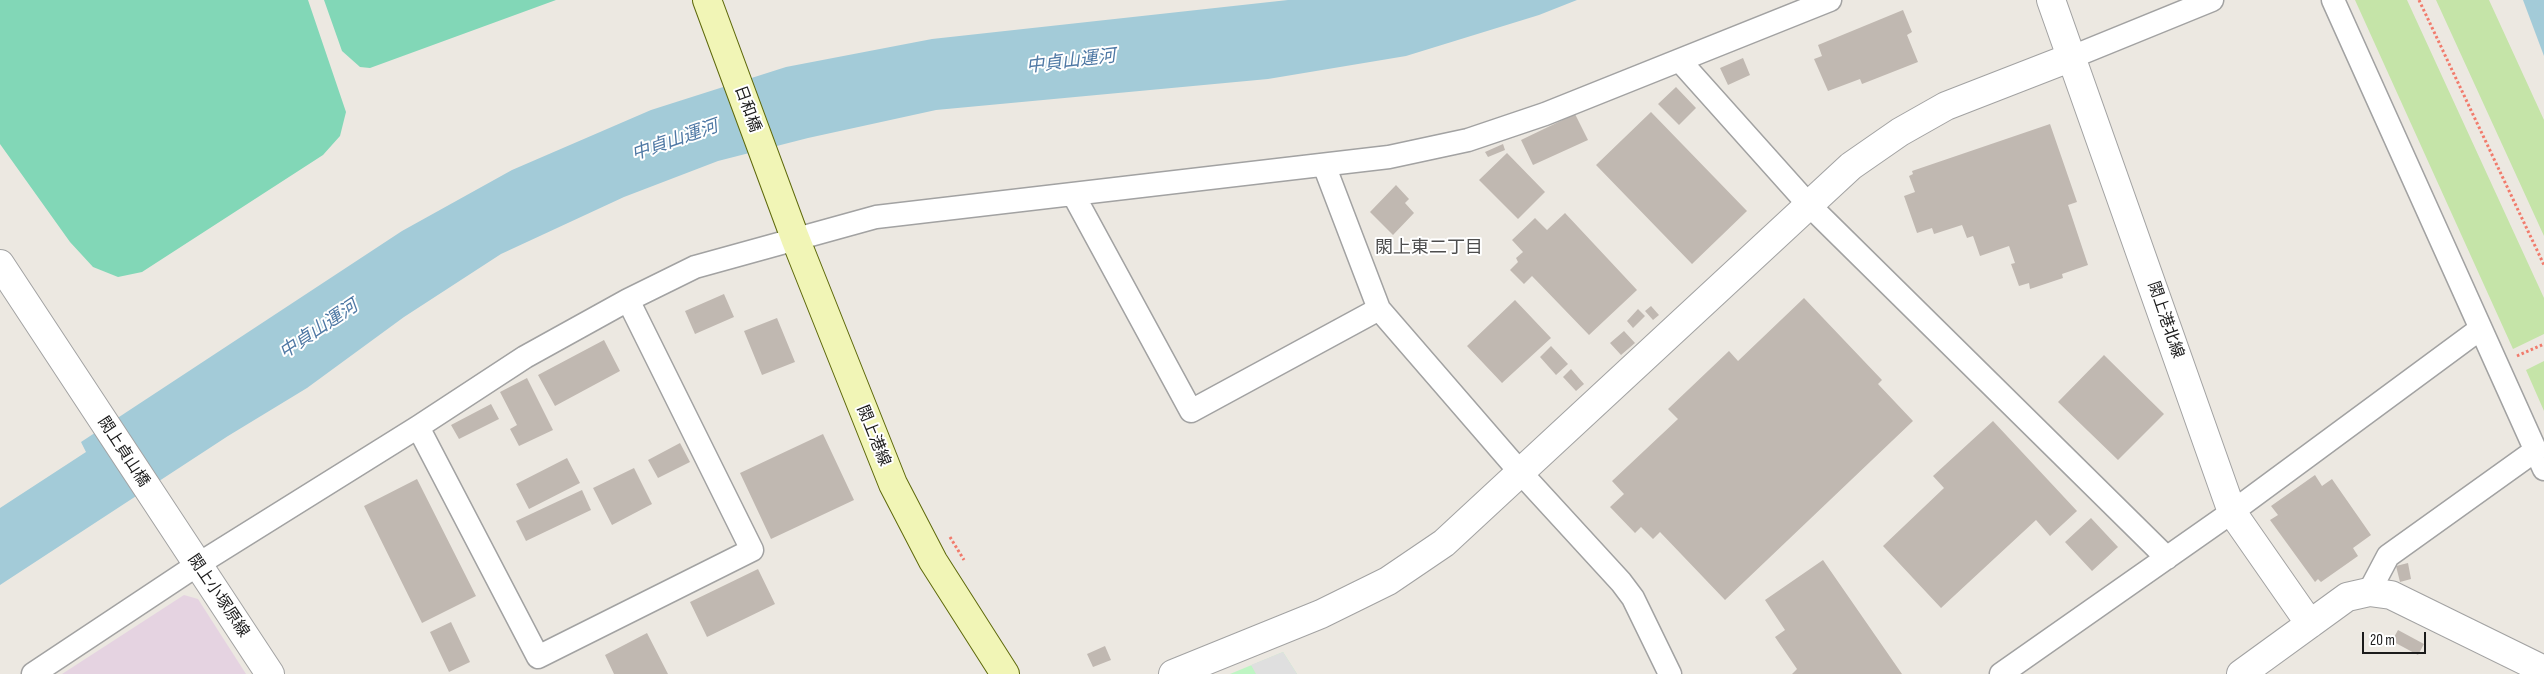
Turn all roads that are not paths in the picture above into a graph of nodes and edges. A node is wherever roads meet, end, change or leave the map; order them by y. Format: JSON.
{"nodes":[{"id":1,"x":707,"y":0,"type":"edge"},
{"id":2,"x":1830,"y":0,"type":"edge"},
{"id":3,"x":2051,"y":0,"type":"edge"},
{"id":4,"x":2212,"y":0,"type":"edge"},
{"id":5,"x":2333,"y":0,"type":"edge"},
{"id":6,"x":2072,"y":56,"type":"junction"},
{"id":7,"x":1680,"y":61,"type":"junction"},
{"id":8,"x":1324,"y":165,"type":"junction"},
{"id":9,"x":774,"y":182,"type":"joint"},
{"id":10,"x":1073,"y":194,"type":"junction"},
{"id":11,"x":1808,"y":204,"type":"junction"},
{"id":12,"x":795,"y":238,"type":"junction"},
{"id":13,"x":0,"y":264,"type":"edge"},
{"id":14,"x":628,"y":300,"type":"junction"},
{"id":15,"x":1379,"y":309,"type":"junction"},
{"id":16,"x":2480,"y":329,"type":"junction"},
{"id":17,"x":418,"y":427,"type":"junction"},
{"id":18,"x":2540,"y":459,"type":"edge"},
{"id":19,"x":1520,"y":473,"type":"junction"},
{"id":20,"x":2232,"y":512,"type":"junction"},
{"id":21,"x":166,"y":518,"type":"joint"},
{"id":22,"x":2167,"y":558,"type":"junction"},
{"id":23,"x":196,"y":564,"type":"junction"},
{"id":24,"x":2369,"y":592,"type":"junction"},
{"id":25,"x":2310,"y":624,"type":"junction"},
{"id":26,"x":2544,"y":670,"type":"edge"},
{"id":27,"x":33,"y":674,"type":"edge"},
{"id":28,"x":270,"y":674,"type":"edge"},
{"id":29,"x":1005,"y":674,"type":"edge"},
{"id":30,"x":1172,"y":674,"type":"edge"},
{"id":31,"x":1670,"y":674,"type":"edge"},
{"id":32,"x":2001,"y":674,"type":"edge"},
{"id":33,"x":2241,"y":674,"type":"edge"}],
"edges":[{"from":1,"to":9,"type":"main road","name":"日和橋"},
{"from":2,"to":7,"type":"street"},
{"from":3,"to":6,"type":"street","name":"閖上港北線"},
{"from":4,"to":6,"type":"street"},
{"from":5,"to":16,"type":"street"},
{"from":6,"to":11,"type":"street"},
{"from":6,"to":20,"type":"street","name":"閖上港北線"},
{"from":7,"to":8,"type":"street"},
{"from":7,"to":11,"type":"street"},
{"from":8,"to":10,"type":"street"},
{"from":8,"to":15,"type":"street"},
{"from":9,"to":12,"type":"main road","name":"閖上港線"},
{"from":10,"to":12,"type":"street"},
{"from":10,"to":15,"type":"street"},
{"from":11,"to":19,"type":"street"},
{"from":11,"to":22,"type":"street"},
{"from":12,"to":14,"type":"street"},
{"from":12,"to":29,"type":"main road","name":"閖上港線"},
{"from":13,"to":21,"type":"street","name":"閖上貞山橋"},
{"from":14,"to":17,"type":"street"},
{"from":14,"to":17,"type":"street"},
{"from":15,"to":19,"type":"street"},
{"from":16,"to":18,"type":"street"},
{"from":16,"to":20,"type":"street"},
{"from":17,"to":23,"type":"street"},
{"from":18,"to":24,"type":"street"},
{"from":19,"to":30,"type":"street"},
{"from":19,"to":31,"type":"street"},
{"from":20,"to":22,"type":"street"},
{"from":20,"to":25,"type":"street","name":"閖上港北線"},
{"from":21,"to":23,"type":"street","name":"閖上小塚原線"},
{"from":22,"to":32,"type":"street"},
{"from":23,"to":27,"type":"street"},
{"from":23,"to":28,"type":"street","name":"閖上小塚原線"},
{"from":24,"to":25,"type":"street"},
{"from":24,"to":26,"type":"street"},
{"from":25,"to":33,"type":"street"}]}
